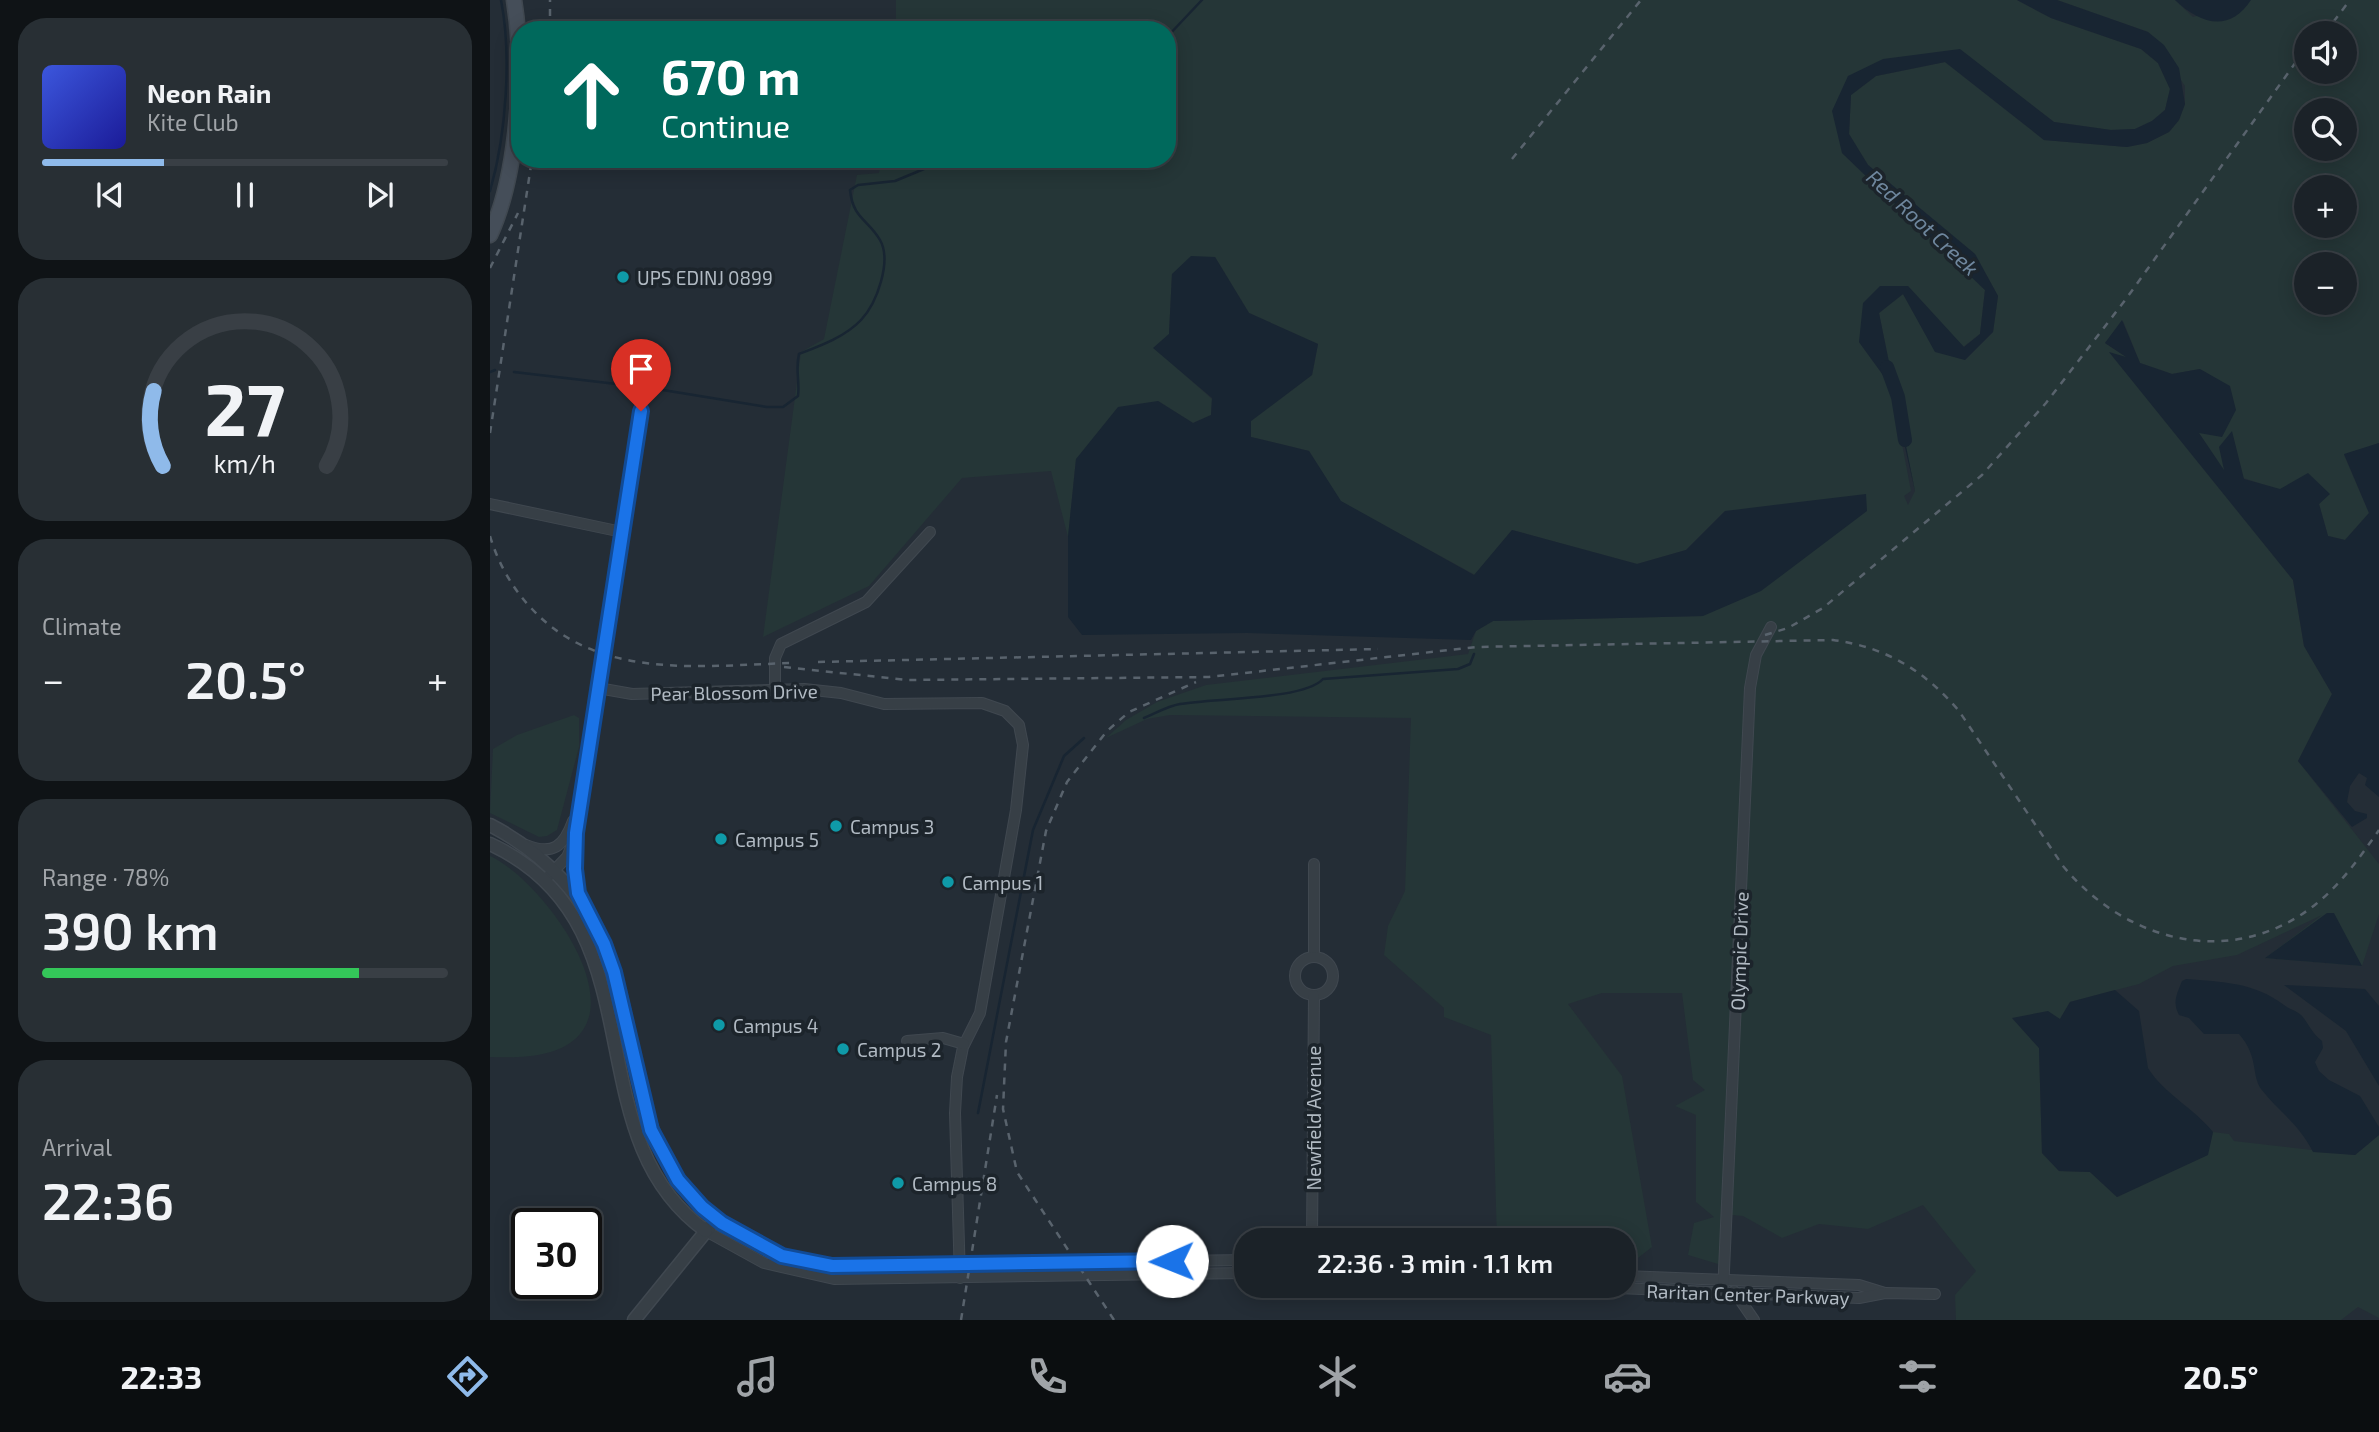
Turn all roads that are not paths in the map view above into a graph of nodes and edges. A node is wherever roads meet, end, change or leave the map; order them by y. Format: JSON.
{"nodes":[{"id":1,"x":514,"y":0,"type":"edge"},
{"id":2,"x":516,"y":21,"type":"edge"},
{"id":3,"x":511,"y":147,"type":"edge"},
{"id":4,"x":490,"y":235,"type":"edge"},
{"id":5,"x":641,"y":411,"type":"dead end"},
{"id":6,"x":490,"y":504,"type":"edge"},
{"id":7,"x":622,"y":532,"type":"junction"},
{"id":8,"x":930,"y":532,"type":"dead end"},
{"id":9,"x":1771,"y":627,"type":"dead end"},
{"id":10,"x":598,"y":688,"type":"junction"},
{"id":11,"x":775,"y":689,"type":"junction"},
{"id":12,"x":583,"y":790,"type":"junction"},
{"id":13,"x":490,"y":825,"type":"edge"},
{"id":14,"x":576,"y":833,"type":"junction"},
{"id":15,"x":490,"y":844,"type":"edge"},
{"id":16,"x":522,"y":844,"type":"junction"},
{"id":17,"x":1314,"y":864,"type":"dead end"},
{"id":18,"x":554,"y":871,"type":"junction"},
{"id":19,"x":544,"y":881,"type":"junction"},
{"id":20,"x":585,"y":908,"type":"junction"},
{"id":21,"x":1314,"y":957,"type":"junction"},
{"id":22,"x":1314,"y":995,"type":"junction"},
{"id":23,"x":907,"y":1041,"type":"dead end"},
{"id":24,"x":964,"y":1044,"type":"junction"},
{"id":25,"x":716,"y":1219,"type":"junction"},
{"id":26,"x":1312,"y":1228,"type":"edge"},
{"id":27,"x":706,"y":1231,"type":"junction"},
{"id":28,"x":1234,"y":1260,"type":"edge"},
{"id":29,"x":960,"y":1265,"type":"junction"},
{"id":30,"x":1234,"y":1273,"type":"edge"},
{"id":31,"x":1636,"y":1276,"type":"edge"},
{"id":32,"x":960,"y":1278,"type":"junction"},
{"id":33,"x":1724,"y":1280,"type":"junction"},
{"id":34,"x":1636,"y":1289,"type":"edge"},
{"id":35,"x":1723,"y":1293,"type":"junction"},
{"id":36,"x":1735,"y":1293,"type":"junction"},
{"id":37,"x":1885,"y":1293,"type":"junction"},
{"id":38,"x":1935,"y":1294,"type":"dead end"},
{"id":39,"x":634,"y":1320,"type":"edge"},
{"id":40,"x":1754,"y":1320,"type":"edge"}],
"edges":[{"from":1,"to":2,"type":"main road"},
{"from":3,"to":4,"type":"main road"},
{"from":5,"to":7,"type":"street"},
{"from":6,"to":7,"type":"street"},
{"from":7,"to":10,"type":"street"},
{"from":8,"to":11,"type":"street"},
{"from":9,"to":33,"type":"street","name":"Olympic Drive"},
{"from":10,"to":11,"type":"street","name":"Pear Blossom Drive"},
{"from":10,"to":12,"type":"street"},
{"from":11,"to":24,"type":"street","name":"Pear Blossom Drive"},
{"from":12,"to":14,"type":"street"},
{"from":12,"to":16,"type":"street"},
{"from":13,"to":16,"type":"street"},
{"from":14,"to":18,"type":"street"},
{"from":14,"to":20,"type":"street"},
{"from":15,"to":19,"type":"street"},
{"from":16,"to":18,"type":"street"},
{"from":17,"to":21,"type":"street"},
{"from":18,"to":19,"type":"street"},
{"from":18,"to":20,"type":"street"},
{"from":19,"to":27,"type":"street"},
{"from":20,"to":25,"type":"street"},
{"from":21,"to":22,"type":"street"},
{"from":21,"to":22,"type":"street"},
{"from":22,"to":26,"type":"street","name":"Newfield Avenue"},
{"from":23,"to":24,"type":"street"},
{"from":24,"to":29,"type":"street"},
{"from":25,"to":27,"type":"street"},
{"from":25,"to":29,"type":"street"},
{"from":27,"to":32,"type":"street"},
{"from":27,"to":39,"type":"street"},
{"from":28,"to":29,"type":"street"},
{"from":29,"to":32,"type":"street"},
{"from":30,"to":32,"type":"street"},
{"from":31,"to":33,"type":"street","name":"Raritan Center Parkway"},
{"from":33,"to":35,"type":"street","name":"Olympic Drive"},
{"from":33,"to":36,"type":"street"},
{"from":33,"to":37,"type":"street","name":"Raritan Center Parkway"},
{"from":34,"to":35,"type":"street","name":"Raritan Center Parkway"},
{"from":35,"to":36,"type":"street","name":"Raritan Center Parkway"},
{"from":36,"to":37,"type":"street","name":"Raritan Center Parkway"},
{"from":36,"to":40,"type":"street"},
{"from":37,"to":38,"type":"street","name":"Raritan Center Parkway"}]}
